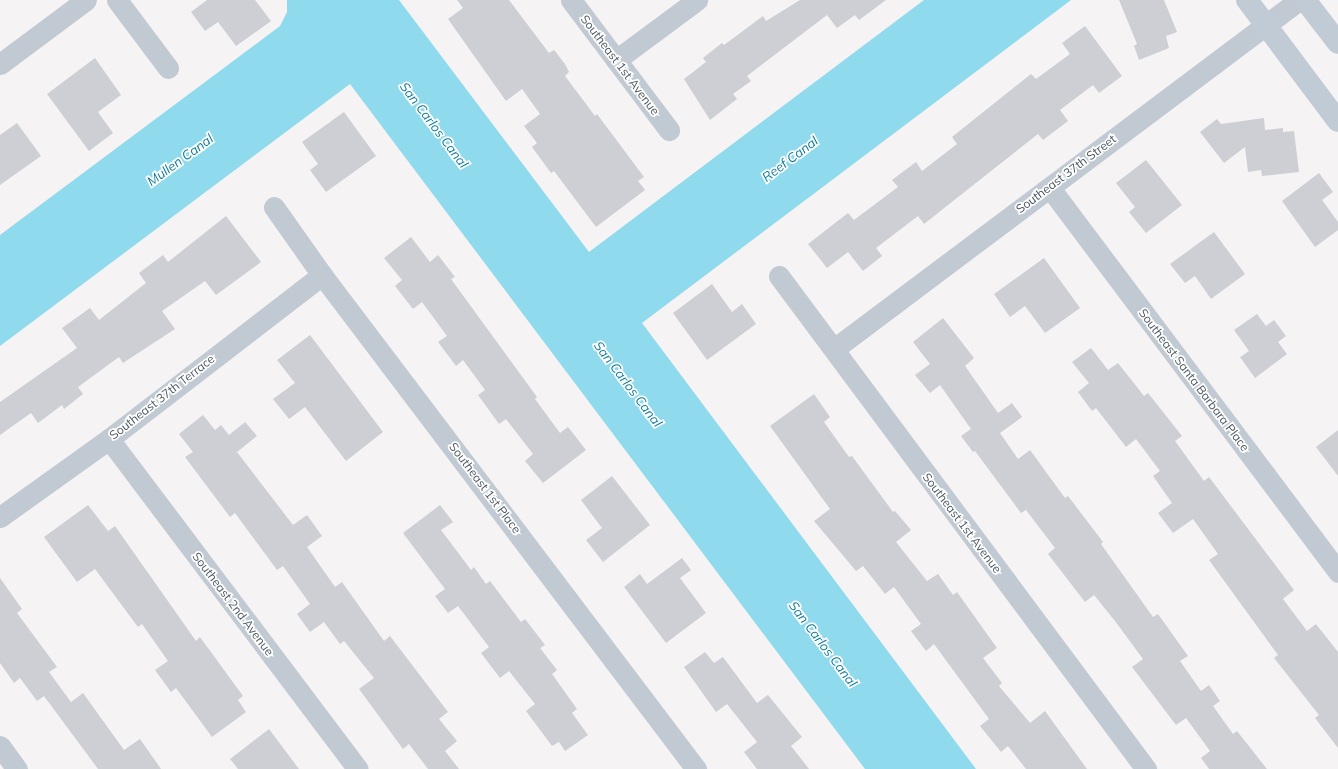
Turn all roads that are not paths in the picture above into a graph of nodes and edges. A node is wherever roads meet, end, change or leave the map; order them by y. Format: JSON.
{"nodes":[{"id":1,"x":86,"y":0,"type":"edge"},
{"id":2,"x":117,"y":0,"type":"edge"},
{"id":3,"x":571,"y":0,"type":"edge"},
{"id":4,"x":697,"y":0,"type":"edge"},
{"id":5,"x":1247,"y":0,"type":"edge"},
{"id":6,"x":1299,"y":0,"type":"edge"},
{"id":7,"x":1305,"y":0,"type":"edge"},
{"id":8,"x":1266,"y":25,"type":"junction"},
{"id":9,"x":1338,"y":43,"type":"edge"},
{"id":10,"x":616,"y":60,"type":"junction"},
{"id":11,"x":0,"y":64,"type":"edge"},
{"id":12,"x":168,"y":68,"type":"dead end"},
{"id":13,"x":1338,"y":121,"type":"edge"},
{"id":14,"x":669,"y":130,"type":"dead end"},
{"id":15,"x":1050,"y":188,"type":"junction"},
{"id":16,"x":274,"y":207,"type":"dead end"},
{"id":17,"x":322,"y":275,"type":"junction"},
{"id":18,"x":779,"y":276,"type":"dead end"},
{"id":19,"x":834,"y":349,"type":"junction"},
{"id":20,"x":109,"y":439,"type":"junction"},
{"id":21,"x":0,"y":517,"type":"edge"},
{"id":22,"x":1338,"y":572,"type":"edge"},
{"id":23,"x":0,"y":746,"type":"edge"},
{"id":24,"x":17,"y":769,"type":"edge"},
{"id":25,"x":358,"y":769,"type":"edge"},
{"id":26,"x":696,"y":769,"type":"edge"},
{"id":27,"x":1146,"y":769,"type":"edge"}],
"edges":[{"from":1,"to":11,"type":"street"},
{"from":2,"to":12,"type":"street"},
{"from":3,"to":10,"type":"street","name":"Southeast 1st Avenue"},
{"from":4,"to":10,"type":"street"},
{"from":5,"to":8,"type":"main road"},
{"from":6,"to":8,"type":"street","name":"Southeast 37th Street"},
{"from":7,"to":9,"type":"main road"},
{"from":8,"to":13,"type":"main road"},
{"from":8,"to":15,"type":"street","name":"Southeast 37th Street"},
{"from":10,"to":14,"type":"street","name":"Southeast 1st Avenue"},
{"from":15,"to":19,"type":"street","name":"Southeast 37th Street"},
{"from":15,"to":22,"type":"street","name":"Southeast Santa Barbara Place"},
{"from":16,"to":17,"type":"street","name":"Southeast 1st Place"},
{"from":17,"to":20,"type":"street","name":"Southeast 37th Terrace"},
{"from":17,"to":26,"type":"street","name":"Southeast 1st Place"},
{"from":18,"to":19,"type":"street","name":"Southeast 1st Avenue"},
{"from":19,"to":27,"type":"street","name":"Southeast 1st Avenue"},
{"from":20,"to":21,"type":"street","name":"Southeast 37th Terrace"},
{"from":20,"to":25,"type":"street","name":"Southeast 2nd Avenue"},
{"from":23,"to":24,"type":"street"}]}
